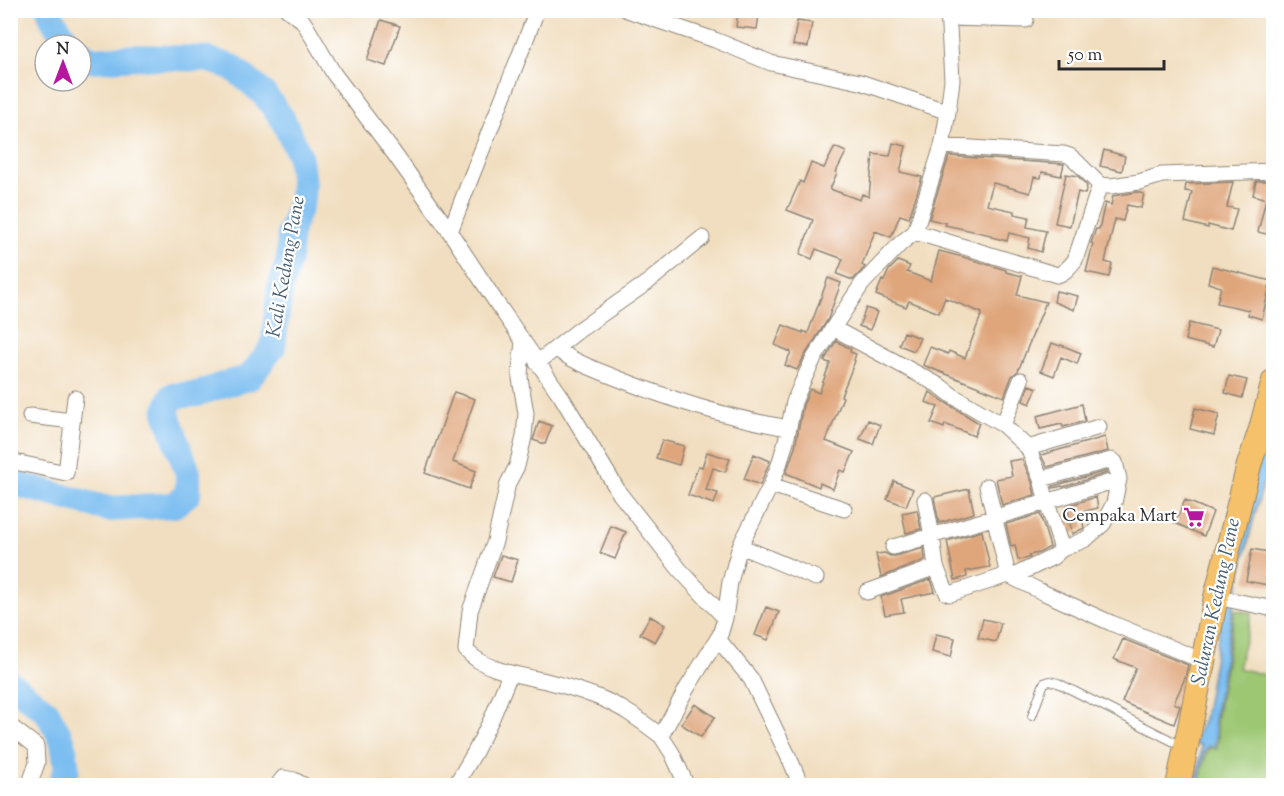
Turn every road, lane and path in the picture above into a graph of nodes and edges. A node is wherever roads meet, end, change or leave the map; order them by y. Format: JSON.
{"nodes":[{"id":1,"x":288,"y":10,"type":"edge"},
{"id":2,"x":537,"y":10,"type":"edge"},
{"id":3,"x":627,"y":10,"type":"edge"},
{"id":4,"x":948,"y":14,"type":"edge"},
{"id":5,"x":1026,"y":20,"type":"dead end"},
{"id":6,"x":948,"y":112,"type":"junction"},
{"id":7,"x":942,"y":146,"type":"junction"},
{"id":8,"x":1274,"y":171,"type":"edge"},
{"id":9,"x":1100,"y":185,"type":"junction"},
{"id":10,"x":450,"y":231,"type":"junction"},
{"id":11,"x":915,"y":231,"type":"junction"},
{"id":12,"x":702,"y":238,"type":"dead end"},
{"id":13,"x":833,"y":328,"type":"junction"},
{"id":14,"x":556,"y":348,"type":"junction"},
{"id":15,"x":531,"y":354,"type":"junction"},
{"id":16,"x":1021,"y":380,"type":"dead end"},
{"id":17,"x":1274,"y":381,"type":"edge"},
{"id":18,"x":75,"y":398,"type":"dead end"},
{"id":19,"x":30,"y":416,"type":"dead end"},
{"id":20,"x":72,"y":421,"type":"junction"},
{"id":21,"x":1003,"y":424,"type":"junction"},
{"id":22,"x":1099,"y":427,"type":"dead end"},
{"id":23,"x":788,"y":428,"type":"junction"},
{"id":24,"x":1028,"y":448,"type":"junction"},
{"id":25,"x":10,"y":461,"type":"edge"},
{"id":26,"x":1041,"y":479,"type":"junction"},
{"id":27,"x":1119,"y":479,"type":"junction"},
{"id":28,"x":771,"y":485,"type":"junction"},
{"id":29,"x":987,"y":486,"type":"dead end"},
{"id":30,"x":925,"y":500,"type":"dead end"},
{"id":31,"x":1047,"y":503,"type":"junction"},
{"id":32,"x":844,"y":509,"type":"dead end"},
{"id":33,"x":995,"y":517,"type":"junction"},
{"id":34,"x":932,"y":536,"type":"junction"},
{"id":35,"x":740,"y":546,"type":"junction"},
{"id":36,"x":893,"y":547,"type":"dead end"},
{"id":37,"x":1062,"y":549,"type":"junction"},
{"id":38,"x":936,"y":567,"type":"junction"},
{"id":39,"x":1010,"y":576,"type":"junction"},
{"id":40,"x":816,"y":578,"type":"dead end"},
{"id":41,"x":867,"y":592,"type":"dead end"},
{"id":42,"x":1226,"y":599,"type":"junction"},
{"id":43,"x":1274,"y":609,"type":"edge"},
{"id":44,"x":722,"y":629,"type":"junction"},
{"id":45,"x":1203,"y":661,"type":"junction"},
{"id":46,"x":510,"y":674,"type":"junction"},
{"id":47,"x":1032,"y":716,"type":"dead end"},
{"id":48,"x":10,"y":726,"type":"edge"},
{"id":49,"x":661,"y":736,"type":"junction"},
{"id":50,"x":1186,"y":748,"type":"junction"},
{"id":51,"x":29,"y":786,"type":"edge"},
{"id":52,"x":277,"y":786,"type":"edge"},
{"id":53,"x":305,"y":786,"type":"edge"},
{"id":54,"x":455,"y":786,"type":"edge"},
{"id":55,"x":687,"y":786,"type":"edge"},
{"id":56,"x":801,"y":786,"type":"edge"},
{"id":57,"x":1178,"y":786,"type":"edge"}],
"edges":[{"from":1,"to":10,"type":"street"},
{"from":2,"to":10,"type":"street"},
{"from":3,"to":6,"type":"street"},
{"from":4,"to":5,"type":"street"},
{"from":4,"to":6,"type":"street"},
{"from":6,"to":7,"type":"street"},
{"from":7,"to":9,"type":"street"},
{"from":7,"to":11,"type":"street"},
{"from":8,"to":9,"type":"street"},
{"from":9,"to":11,"type":"street"},
{"from":10,"to":15,"type":"street"},
{"from":11,"to":13,"type":"street"},
{"from":12,"to":14,"type":"street"},
{"from":13,"to":21,"type":"street"},
{"from":13,"to":23,"type":"street"},
{"from":14,"to":15,"type":"street"},
{"from":14,"to":23,"type":"street"},
{"from":15,"to":44,"type":"street"},
{"from":15,"to":46,"type":"street"},
{"from":16,"to":21,"type":"street"},
{"from":17,"to":42,"type":"main road"},
{"from":18,"to":20,"type":"street"},
{"from":19,"to":20,"type":"street"},
{"from":20,"to":25,"type":"street"},
{"from":21,"to":24,"type":"street"},
{"from":22,"to":24,"type":"street"},
{"from":23,"to":28,"type":"street"},
{"from":24,"to":26,"type":"street"},
{"from":26,"to":27,"type":"street"},
{"from":26,"to":31,"type":"street"},
{"from":27,"to":31,"type":"street"},
{"from":27,"to":37,"type":"street"},
{"from":28,"to":32,"type":"street"},
{"from":28,"to":35,"type":"street"},
{"from":29,"to":33,"type":"street"},
{"from":30,"to":34,"type":"street"},
{"from":31,"to":33,"type":"street"},
{"from":31,"to":37,"type":"street"},
{"from":33,"to":34,"type":"street"},
{"from":33,"to":39,"type":"street"},
{"from":34,"to":36,"type":"street"},
{"from":34,"to":38,"type":"street"},
{"from":35,"to":40,"type":"street"},
{"from":35,"to":44,"type":"street"},
{"from":37,"to":39,"type":"street"},
{"from":38,"to":39,"type":"street"},
{"from":38,"to":41,"type":"street"},
{"from":39,"to":45,"type":"street"},
{"from":42,"to":43,"type":"street"},
{"from":42,"to":45,"type":"main road"},
{"from":44,"to":49,"type":"street"},
{"from":44,"to":56,"type":"street"},
{"from":45,"to":50,"type":"main road"},
{"from":46,"to":49,"type":"street"},
{"from":46,"to":54,"type":"street"},
{"from":47,"to":50,"type":"lane"},
{"from":48,"to":51,"type":"street"},
{"from":49,"to":55,"type":"street"},
{"from":50,"to":57,"type":"main road"},
{"from":52,"to":53,"type":"street"}]}
